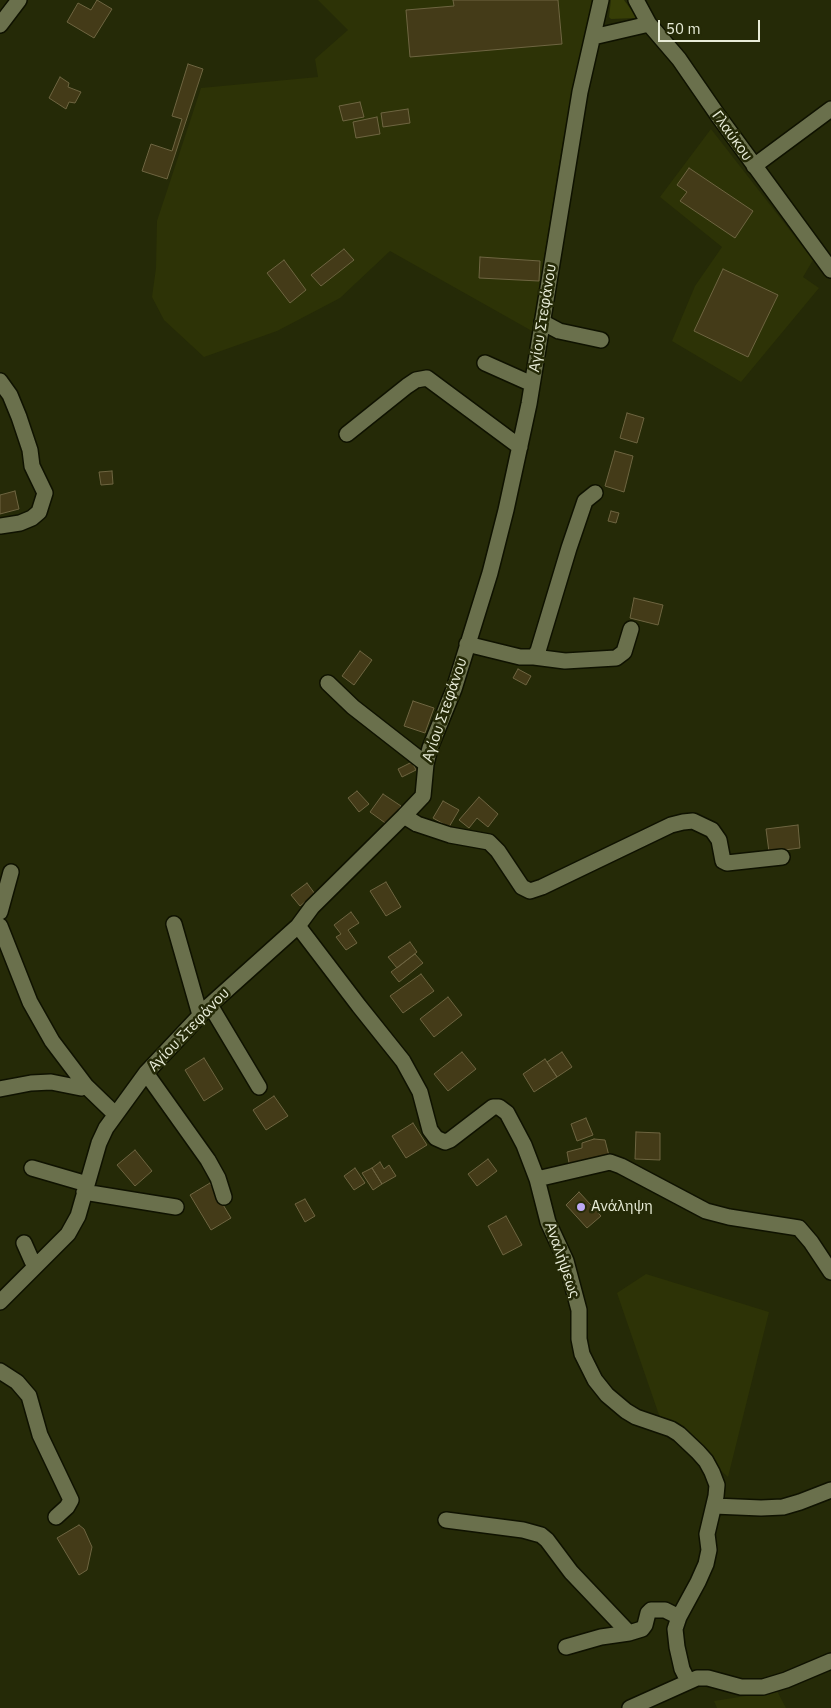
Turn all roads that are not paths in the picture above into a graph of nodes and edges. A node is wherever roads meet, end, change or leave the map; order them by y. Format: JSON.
{"nodes":[{"id":1,"x":19,"y":0,"type":"edge"},
{"id":2,"x":601,"y":0,"type":"edge"},
{"id":3,"x":636,"y":0,"type":"edge"},
{"id":4,"x":649,"y":24,"type":"junction"},
{"id":5,"x":0,"y":25,"type":"edge"},
{"id":6,"x":593,"y":37,"type":"junction"},
{"id":7,"x":831,"y":109,"type":"edge"},
{"id":8,"x":754,"y":166,"type":"junction"},
{"id":9,"x":831,"y":270,"type":"edge"},
{"id":10,"x":542,"y":322,"type":"junction"},
{"id":11,"x":601,"y":340,"type":"dead end"},
{"id":12,"x":485,"y":363,"type":"dead end"},
{"id":13,"x":0,"y":381,"type":"edge"},
{"id":14,"x":532,"y":384,"type":"junction"},
{"id":15,"x":347,"y":434,"type":"dead end"},
{"id":16,"x":520,"y":447,"type":"junction"},
{"id":17,"x":595,"y":493,"type":"dead end"},
{"id":18,"x":0,"y":526,"type":"edge"},
{"id":19,"x":631,"y":629,"type":"dead end"},
{"id":20,"x":467,"y":644,"type":"junction"},
{"id":21,"x":534,"y":657,"type":"junction"},
{"id":22,"x":328,"y":682,"type":"dead end"},
{"id":23,"x":426,"y":764,"type":"junction"},
{"id":24,"x":404,"y":816,"type":"junction"},
{"id":25,"x":782,"y":858,"type":"dead end"},
{"id":26,"x":11,"y":872,"type":"dead end"},
{"id":27,"x":0,"y":912,"type":"edge"},
{"id":28,"x":174,"y":924,"type":"dead end"},
{"id":29,"x":0,"y":926,"type":"edge"},
{"id":30,"x":298,"y":926,"type":"junction"},
{"id":31,"x":205,"y":1010,"type":"junction"},
{"id":32,"x":146,"y":1073,"type":"junction"},
{"id":33,"x":86,"y":1086,"type":"junction"},
{"id":34,"x":259,"y":1086,"type":"dead end"},
{"id":35,"x":0,"y":1089,"type":"edge"},
{"id":36,"x":115,"y":1114,"type":"junction"},
{"id":37,"x":32,"y":1168,"type":"dead end"},
{"id":38,"x":537,"y":1179,"type":"junction"},
{"id":39,"x":86,"y":1188,"type":"junction"},
{"id":40,"x":224,"y":1197,"type":"dead end"},
{"id":41,"x":176,"y":1207,"type":"dead end"},
{"id":42,"x":24,"y":1243,"type":"dead end"},
{"id":43,"x":36,"y":1266,"type":"junction"},
{"id":44,"x":831,"y":1272,"type":"edge"},
{"id":45,"x":0,"y":1302,"type":"edge"},
{"id":46,"x":0,"y":1372,"type":"edge"},
{"id":47,"x":831,"y":1490,"type":"edge"},
{"id":48,"x":714,"y":1506,"type":"junction"},
{"id":49,"x":56,"y":1517,"type":"dead end"},
{"id":50,"x":446,"y":1520,"type":"dead end"},
{"id":51,"x":679,"y":1617,"type":"junction"},
{"id":52,"x":629,"y":1633,"type":"junction"},
{"id":53,"x":566,"y":1647,"type":"dead end"},
{"id":54,"x":831,"y":1661,"type":"edge"},
{"id":55,"x":688,"y":1681,"type":"junction"},
{"id":56,"x":630,"y":1708,"type":"edge"}],
"edges":[{"from":1,"to":5,"type":"street"},
{"from":2,"to":6,"type":"street","name":"Αγίου Στεφάνου"},
{"from":3,"to":4,"type":"street","name":"Γλαύκου"},
{"from":4,"to":6,"type":"street"},
{"from":4,"to":8,"type":"street","name":"Γλαύκου"},
{"from":6,"to":10,"type":"street","name":"Αγίου Στεφάνου"},
{"from":7,"to":8,"type":"street"},
{"from":8,"to":9,"type":"street","name":"Γλαύκου"},
{"from":10,"to":11,"type":"street"},
{"from":10,"to":14,"type":"street","name":"Αγίου Στεφάνου"},
{"from":12,"to":14,"type":"street"},
{"from":13,"to":18,"type":"street"},
{"from":14,"to":16,"type":"street","name":"Αγίου Στεφάνου"},
{"from":15,"to":16,"type":"street"},
{"from":16,"to":20,"type":"street","name":"Αγίου Στεφάνου"},
{"from":17,"to":21,"type":"street"},
{"from":19,"to":21,"type":"street"},
{"from":20,"to":21,"type":"street"},
{"from":20,"to":23,"type":"street","name":"Αγίου Στεφάνου"},
{"from":22,"to":23,"type":"street"},
{"from":23,"to":24,"type":"street","name":"Αγίου Στεφάνου"},
{"from":24,"to":25,"type":"street"},
{"from":24,"to":30,"type":"street","name":"Αγίου Στεφάνου"},
{"from":26,"to":27,"type":"street"},
{"from":28,"to":31,"type":"street"},
{"from":29,"to":33,"type":"street"},
{"from":30,"to":31,"type":"street","name":"Αγίου Στεφάνου"},
{"from":30,"to":38,"type":"street","name":"Αναλήψεως"},
{"from":31,"to":32,"type":"street","name":"Αγίου Στεφάνου"},
{"from":31,"to":34,"type":"street"},
{"from":32,"to":36,"type":"street","name":"Αγίου Στεφάνου"},
{"from":32,"to":40,"type":"street"},
{"from":33,"to":35,"type":"street"},
{"from":33,"to":36,"type":"street"},
{"from":36,"to":39,"type":"street","name":"Αγίου Στεφάνου"},
{"from":37,"to":39,"type":"street"},
{"from":38,"to":44,"type":"street"},
{"from":38,"to":48,"type":"street","name":"Αναλήψεως"},
{"from":39,"to":41,"type":"street"},
{"from":39,"to":43,"type":"street","name":"Αγίου Στεφάνου"},
{"from":42,"to":43,"type":"street"},
{"from":43,"to":45,"type":"street","name":"Αγίου Στεφάνου"},
{"from":46,"to":49,"type":"street"},
{"from":47,"to":48,"type":"street"},
{"from":48,"to":51,"type":"street","name":"Αναλήψεως"},
{"from":50,"to":52,"type":"street"},
{"from":51,"to":52,"type":"street"},
{"from":51,"to":55,"type":"street","name":"Αναλήψεως"},
{"from":52,"to":53,"type":"street"},
{"from":54,"to":55,"type":"street"},
{"from":55,"to":56,"type":"street"}]}
